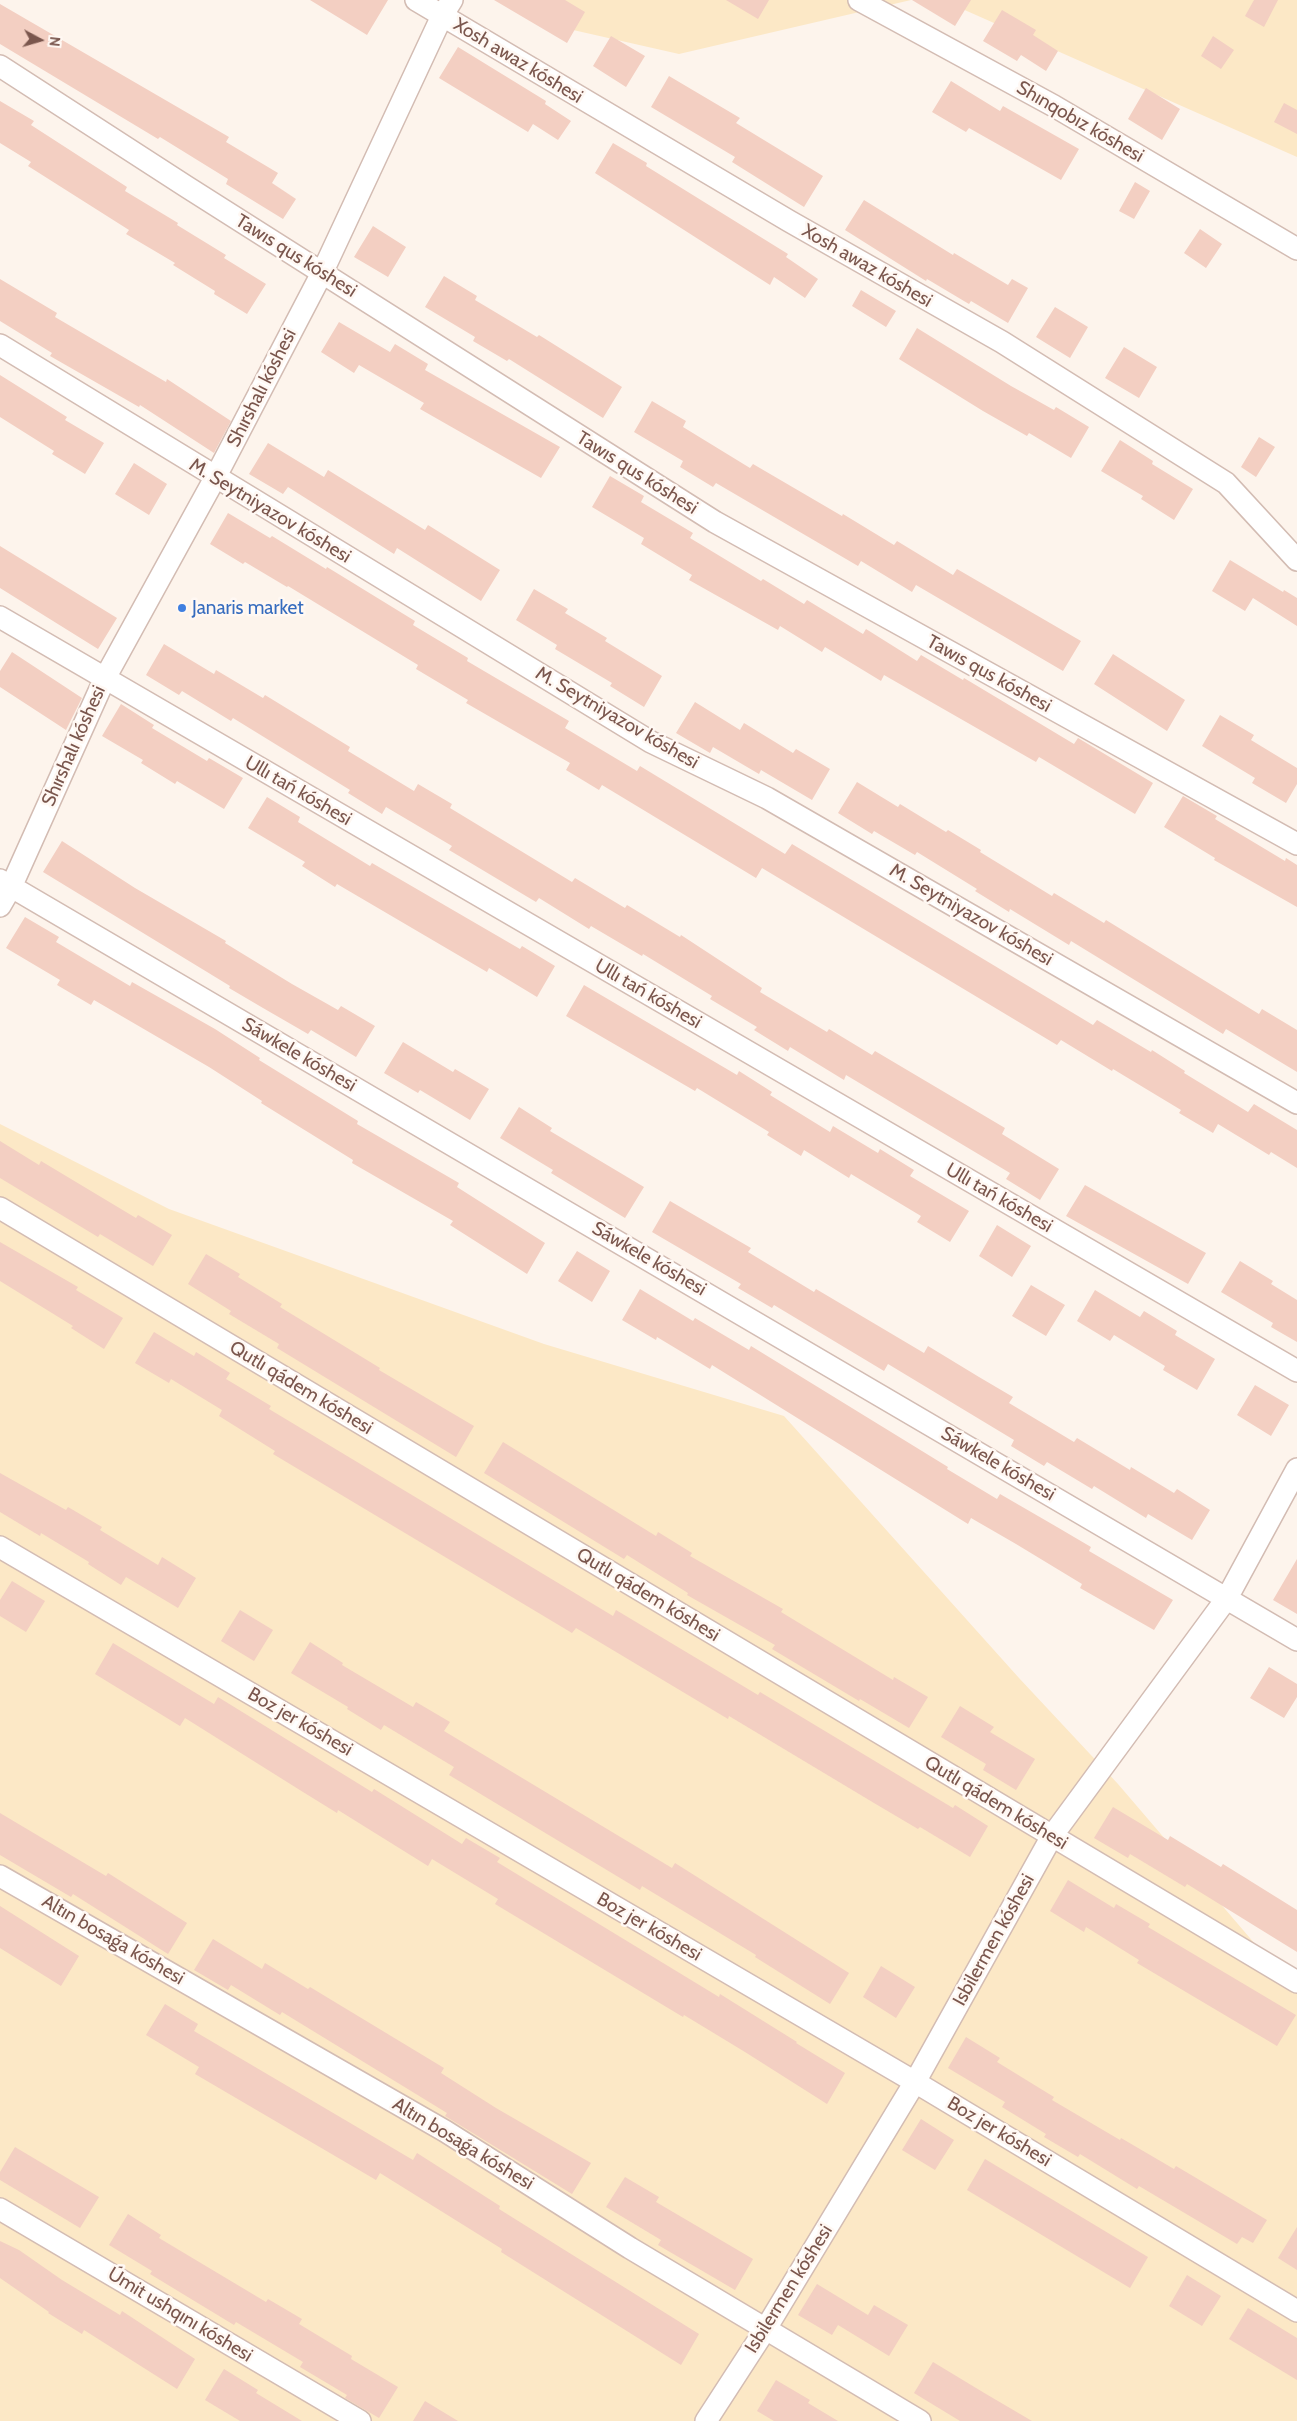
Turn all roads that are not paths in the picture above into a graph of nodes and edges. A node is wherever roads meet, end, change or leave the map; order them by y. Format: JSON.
{"nodes":[{"id":1,"x":416,"y":0,"type":"edge"},
{"id":2,"x":859,"y":0,"type":"edge"},
{"id":3,"x":447,"y":8,"type":"edge"},
{"id":4,"x":0,"y":66,"type":"edge"},
{"id":5,"x":1297,"y":249,"type":"edge"},
{"id":6,"x":322,"y":273,"type":"junction"},
{"id":7,"x":0,"y":345,"type":"edge"},
{"id":8,"x":215,"y":478,"type":"junction"},
{"id":9,"x":1297,"y":560,"type":"edge"},
{"id":10,"x":0,"y":617,"type":"edge"},
{"id":11,"x":105,"y":678,"type":"junction"},
{"id":12,"x":1297,"y":844,"type":"edge"},
{"id":13,"x":6,"y":883,"type":"edge"},
{"id":14,"x":0,"y":906,"type":"edge"},
{"id":15,"x":1297,"y":1103,"type":"edge"},
{"id":16,"x":0,"y":1208,"type":"edge"},
{"id":17,"x":1297,"y":1371,"type":"edge"},
{"id":18,"x":1297,"y":1469,"type":"edge"},
{"id":19,"x":0,"y":1546,"type":"edge"},
{"id":20,"x":1227,"y":1598,"type":"junction"},
{"id":21,"x":1297,"y":1640,"type":"edge"},
{"id":22,"x":1052,"y":1836,"type":"junction"},
{"id":23,"x":0,"y":1876,"type":"edge"},
{"id":24,"x":1297,"y":1982,"type":"edge"},
{"id":25,"x":915,"y":2082,"type":"junction"},
{"id":26,"x":0,"y":2209,"type":"edge"},
{"id":27,"x":1297,"y":2310,"type":"edge"},
{"id":28,"x":765,"y":2330,"type":"junction"},
{"id":29,"x":360,"y":2421,"type":"edge"},
{"id":30,"x":706,"y":2421,"type":"edge"},
{"id":31,"x":920,"y":2421,"type":"edge"}],
"edges":[{"from":1,"to":3,"type":"street","name":"Xosh awaz kóshesi"},
{"from":2,"to":5,"type":"street","name":"Shınqobız kóshesi"},
{"from":3,"to":6,"type":"street","name":"Shırshalı kóshesi"},
{"from":3,"to":9,"type":"street","name":"Xosh awaz kóshesi"},
{"from":4,"to":6,"type":"street","name":"Tawıs qus kóshesi"},
{"from":6,"to":8,"type":"street","name":"Shırshalı kóshesi"},
{"from":6,"to":12,"type":"street","name":"Tawıs qus kóshesi"},
{"from":7,"to":8,"type":"street","name":"M. Seytniyazov kóshesi"},
{"from":8,"to":11,"type":"street","name":"Shırshalı kóshesi"},
{"from":8,"to":15,"type":"street","name":"M. Seytniyazov kóshesi"},
{"from":10,"to":11,"type":"street","name":"Ullı tań kóshesi"},
{"from":11,"to":13,"type":"street","name":"Shırshalı kóshesi"},
{"from":11,"to":17,"type":"street","name":"Ullı tań kóshesi"},
{"from":13,"to":14,"type":"street","name":"Shırshalı kóshesi"},
{"from":13,"to":20,"type":"street","name":"Sáwkele kóshesi"},
{"from":16,"to":22,"type":"street","name":"Qutlı qádem kóshesi"},
{"from":18,"to":20,"type":"street","name":"Isbilermen kóshesi"},
{"from":19,"to":25,"type":"street","name":"Boz jer kóshesi"},
{"from":20,"to":21,"type":"street","name":"Sáwkele kóshesi"},
{"from":20,"to":22,"type":"street","name":"Isbilermen kóshesi"},
{"from":22,"to":24,"type":"street","name":"Qutlı qádem kóshesi"},
{"from":22,"to":25,"type":"street","name":"Isbilermen kóshesi"},
{"from":23,"to":28,"type":"street","name":"Altın bosaǵa kóshesi"},
{"from":25,"to":27,"type":"street","name":"Boz jer kóshesi"},
{"from":25,"to":28,"type":"street","name":"Isbilermen kóshesi"},
{"from":26,"to":29,"type":"street","name":"Úmit ushqını kóshesi"},
{"from":28,"to":30,"type":"street","name":"Isbilermen kóshesi"},
{"from":28,"to":31,"type":"street","name":"Altın bosaǵa kóshesi"}]}
